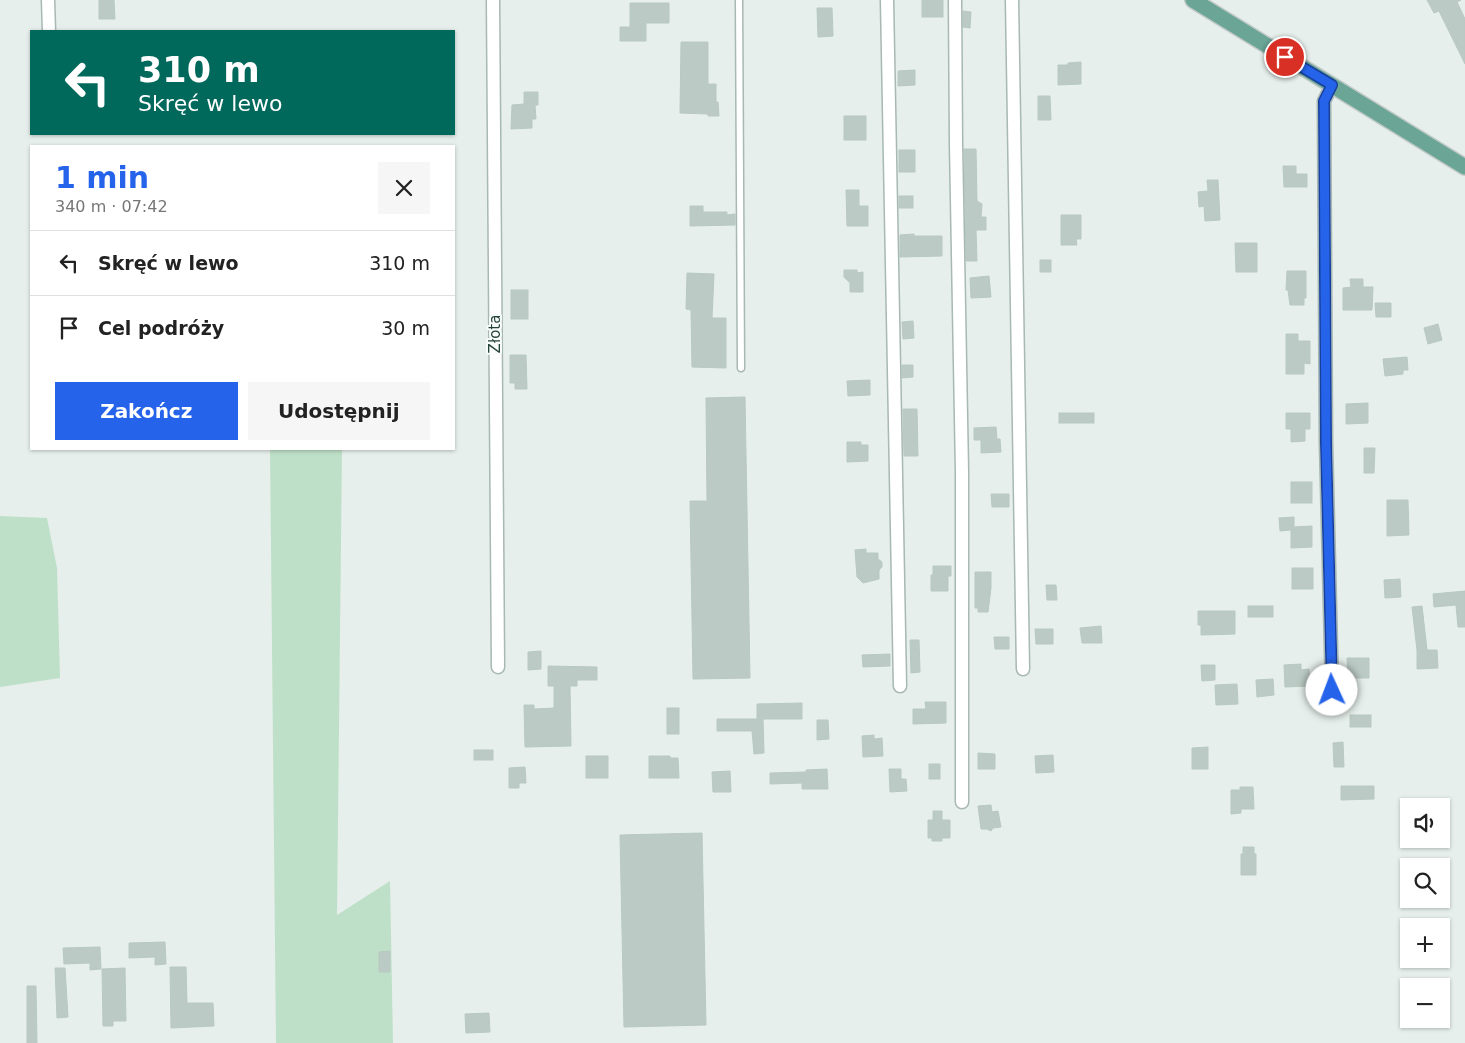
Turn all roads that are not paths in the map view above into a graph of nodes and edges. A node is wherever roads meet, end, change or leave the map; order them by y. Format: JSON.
{"nodes":[{"id":1,"x":48,"y":0,"type":"edge"},
{"id":2,"x":493,"y":0,"type":"edge"},
{"id":3,"x":739,"y":0,"type":"edge"},
{"id":4,"x":887,"y":0,"type":"edge"},
{"id":5,"x":955,"y":0,"type":"edge"},
{"id":6,"x":1012,"y":0,"type":"edge"},
{"id":7,"x":1193,"y":0,"type":"edge"},
{"id":8,"x":49,"y":30,"type":"edge"},
{"id":9,"x":1332,"y":85,"type":"junction"},
{"id":10,"x":1465,"y":167,"type":"edge"},
{"id":11,"x":741,"y":368,"type":"dead end"},
{"id":12,"x":498,"y":667,"type":"dead end"},
{"id":13,"x":1023,"y":669,"type":"dead end"},
{"id":14,"x":900,"y":686,"type":"dead end"},
{"id":15,"x":1332,"y":690,"type":"dead end"},
{"id":16,"x":962,"y":802,"type":"dead end"}],
"edges":[{"from":1,"to":8,"type":"street"},
{"from":2,"to":12,"type":"street","name":"Złota"},
{"from":3,"to":11,"type":"lane"},
{"from":4,"to":14,"type":"street"},
{"from":5,"to":16,"type":"street"},
{"from":6,"to":13,"type":"street"},
{"from":7,"to":9,"type":"main road"},
{"from":9,"to":10,"type":"main road"},
{"from":9,"to":15,"type":"street"}]}
